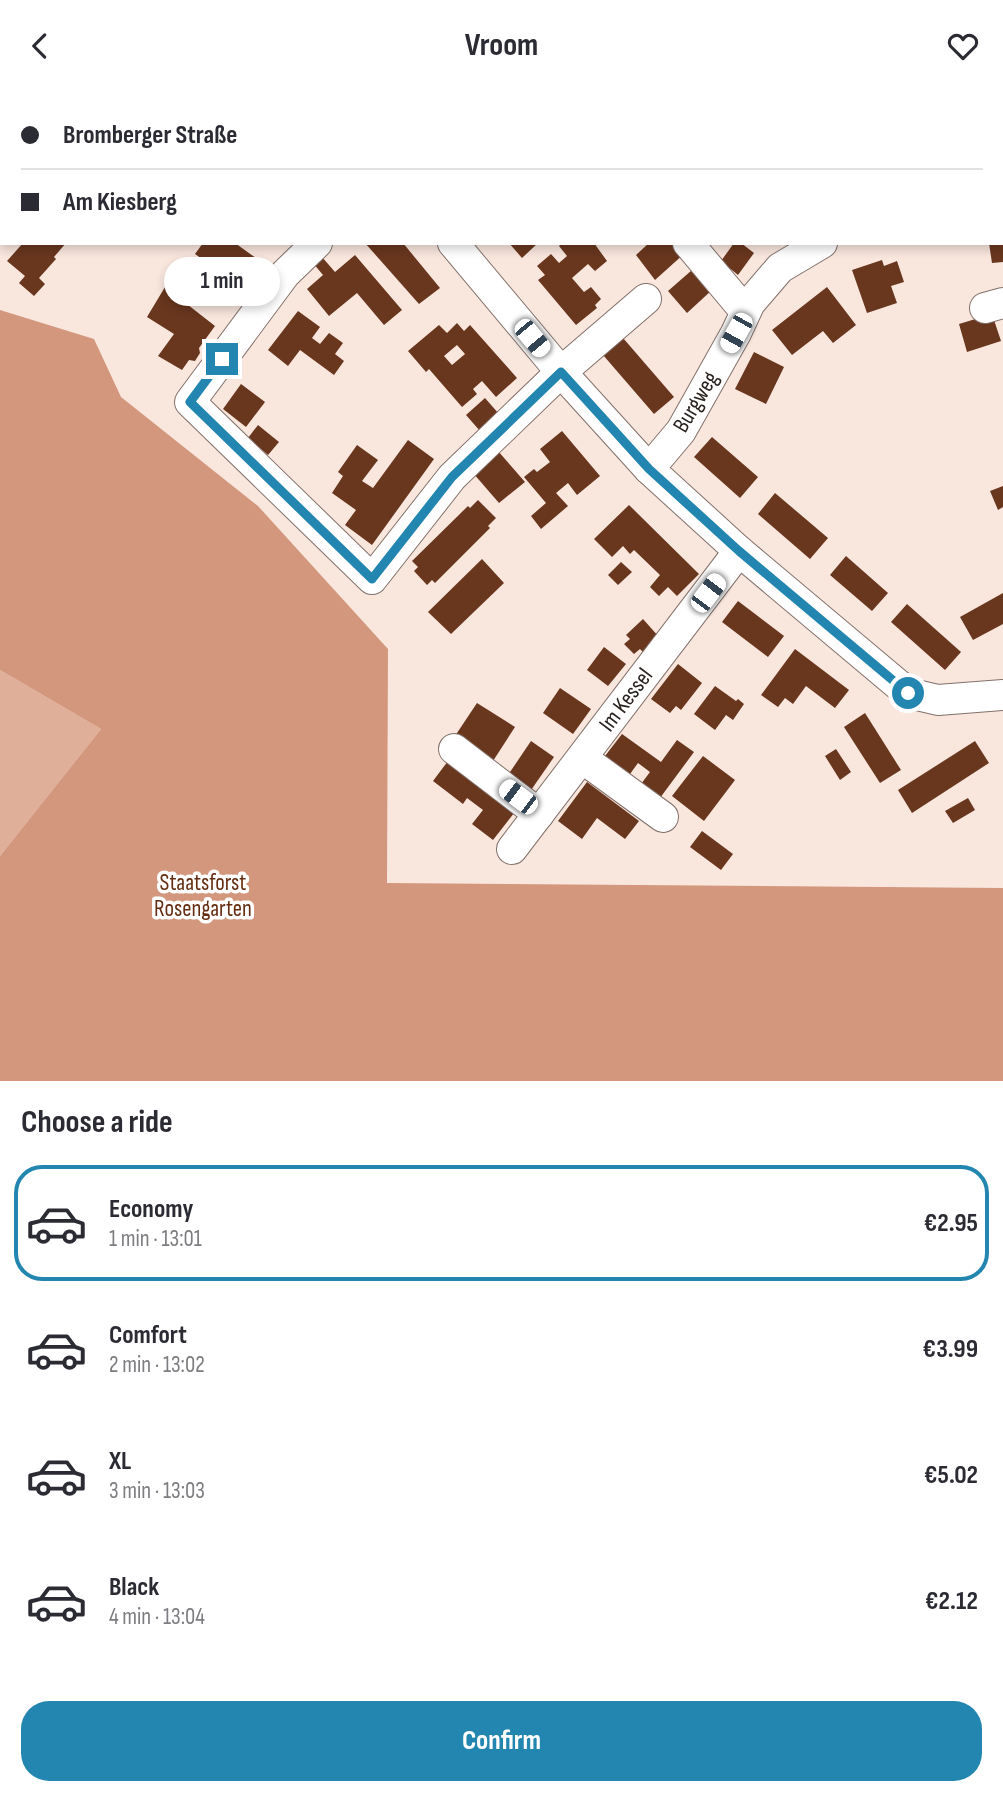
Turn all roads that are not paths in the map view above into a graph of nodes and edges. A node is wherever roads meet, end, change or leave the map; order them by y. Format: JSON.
{"nodes":[{"id":1,"x":315,"y":245,"type":"edge"},
{"id":2,"x":455,"y":245,"type":"edge"},
{"id":3,"x":690,"y":245,"type":"edge"},
{"id":4,"x":819,"y":245,"type":"edge"},
{"id":5,"x":646,"y":299,"type":"dead end"},
{"id":6,"x":746,"y":311,"type":"junction"},
{"id":7,"x":561,"y":372,"type":"junction"},
{"id":8,"x":649,"y":469,"type":"junction"},
{"id":9,"x":739,"y":551,"type":"junction"},
{"id":10,"x":1003,"y":695,"type":"edge"},
{"id":11,"x":454,"y":749,"type":"dead end"},
{"id":12,"x":582,"y":758,"type":"junction"},
{"id":13,"x":539,"y":814,"type":"junction"},
{"id":14,"x":663,"y":817,"type":"dead end"},
{"id":15,"x":512,"y":849,"type":"dead end"}],
"edges":[{"from":1,"to":7,"type":"street"},
{"from":2,"to":7,"type":"street"},
{"from":3,"to":6,"type":"street"},
{"from":4,"to":6,"type":"street","name":"Burgweg"},
{"from":5,"to":7,"type":"street"},
{"from":6,"to":8,"type":"street","name":"Burgweg"},
{"from":7,"to":8,"type":"street"},
{"from":8,"to":9,"type":"street"},
{"from":9,"to":10,"type":"street"},
{"from":9,"to":12,"type":"street","name":"Im Kessel"},
{"from":11,"to":13,"type":"street"},
{"from":12,"to":13,"type":"street","name":"Im Kessel"},
{"from":12,"to":14,"type":"street"},
{"from":13,"to":15,"type":"street","name":"Im Kessel"}]}
